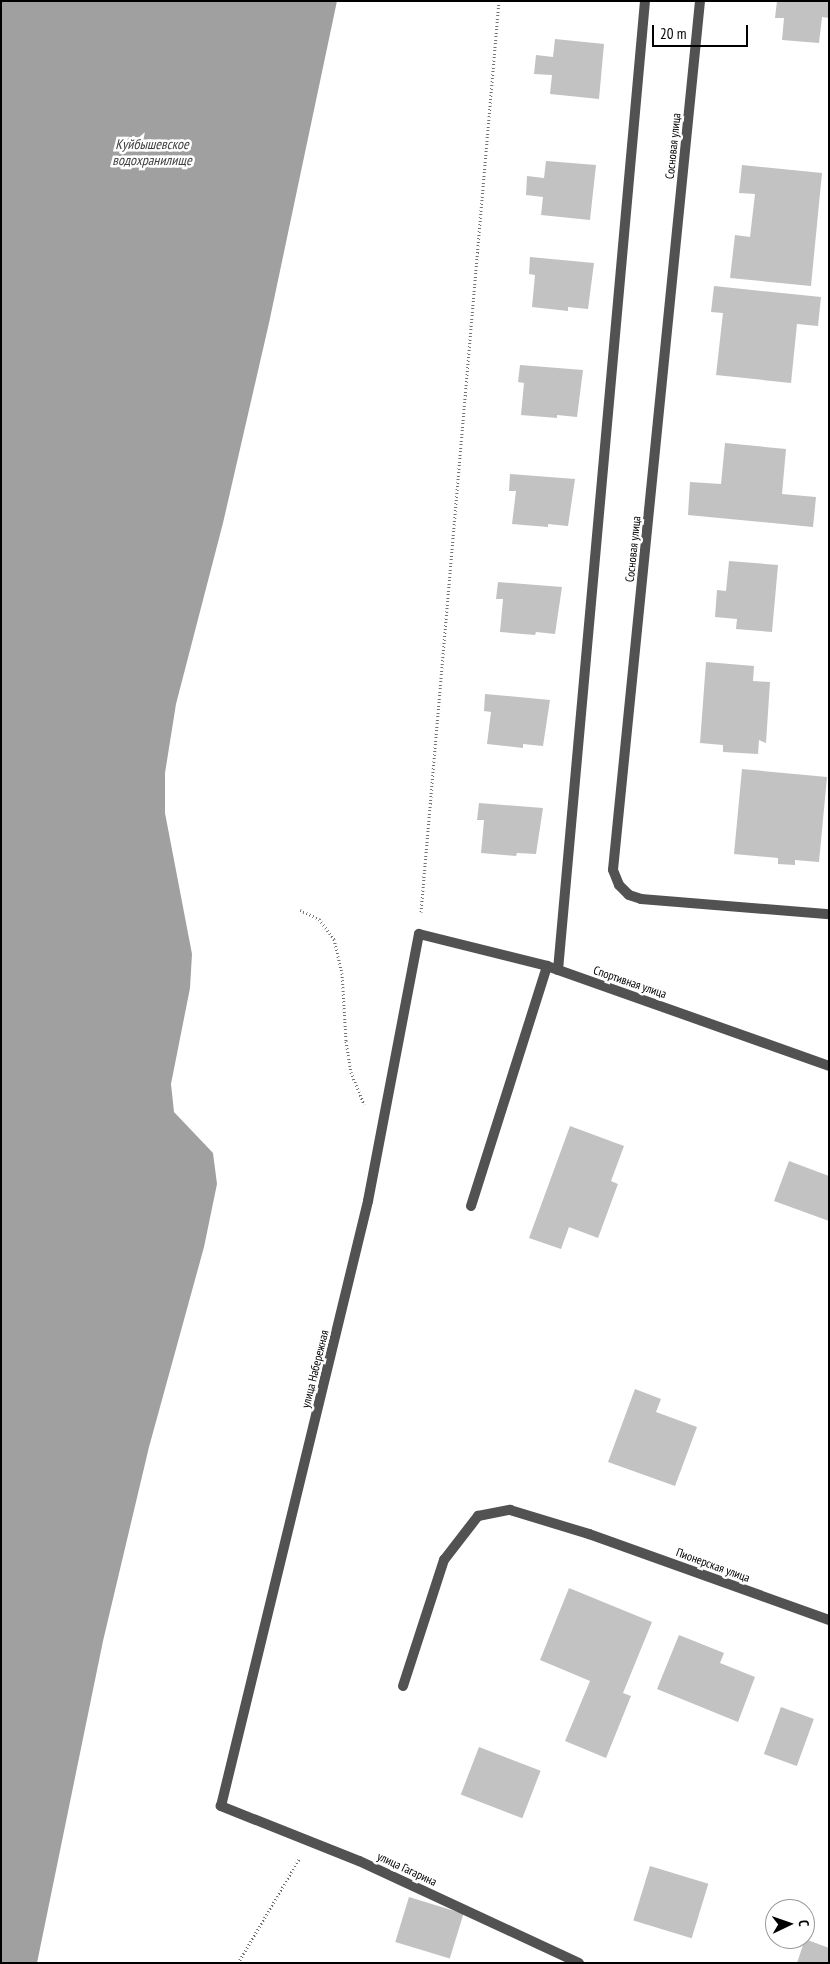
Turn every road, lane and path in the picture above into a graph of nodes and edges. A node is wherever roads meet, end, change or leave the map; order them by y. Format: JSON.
{"nodes":[{"id":1,"x":499,"y":1,"type":"edge"},
{"id":2,"x":645,"y":1,"type":"edge"},
{"id":3,"x":700,"y":1,"type":"edge"},
{"id":4,"x":300,"y":910,"type":"dead end"},
{"id":5,"x":829,"y":914,"type":"edge"},
{"id":6,"x":419,"y":934,"type":"junction"},
{"id":7,"x":547,"y":966,"type":"junction"},
{"id":8,"x":558,"y":970,"type":"junction"},
{"id":9,"x":829,"y":1066,"type":"edge"},
{"id":10,"x":382,"y":1133,"type":"junction"},
{"id":11,"x":471,"y":1206,"type":"dead end"},
{"id":12,"x":829,"y":1620,"type":"edge"},
{"id":13,"x":403,"y":1686,"type":"dead end"},
{"id":14,"x":221,"y":1806,"type":"joint"},
{"id":15,"x":310,"y":1842,"type":"junction"},
{"id":16,"x":238,"y":1963,"type":"edge"},
{"id":17,"x":579,"y":1963,"type":"edge"}],
"edges":[{"from":1,"to":6,"type":"path"},
{"from":2,"to":8,"type":"street"},
{"from":3,"to":5,"type":"street","name":"Сосновая улица"},
{"from":4,"to":10,"type":"path"},
{"from":6,"to":7,"type":"street","name":"Спортивная улица"},
{"from":6,"to":10,"type":"street","name":"улица Набережная"},
{"from":7,"to":8,"type":"street","name":"Спортивная улица"},
{"from":7,"to":11,"type":"street"},
{"from":8,"to":9,"type":"street","name":"Спортивная улица"},
{"from":10,"to":14,"type":"street","name":"улица Набережная"},
{"from":12,"to":13,"type":"street","name":"Пионерская улица"},
{"from":14,"to":15,"type":"street","name":"улица Гагарина"},
{"from":15,"to":16,"type":"path"},
{"from":15,"to":17,"type":"street","name":"улица Гагарина"}]}
